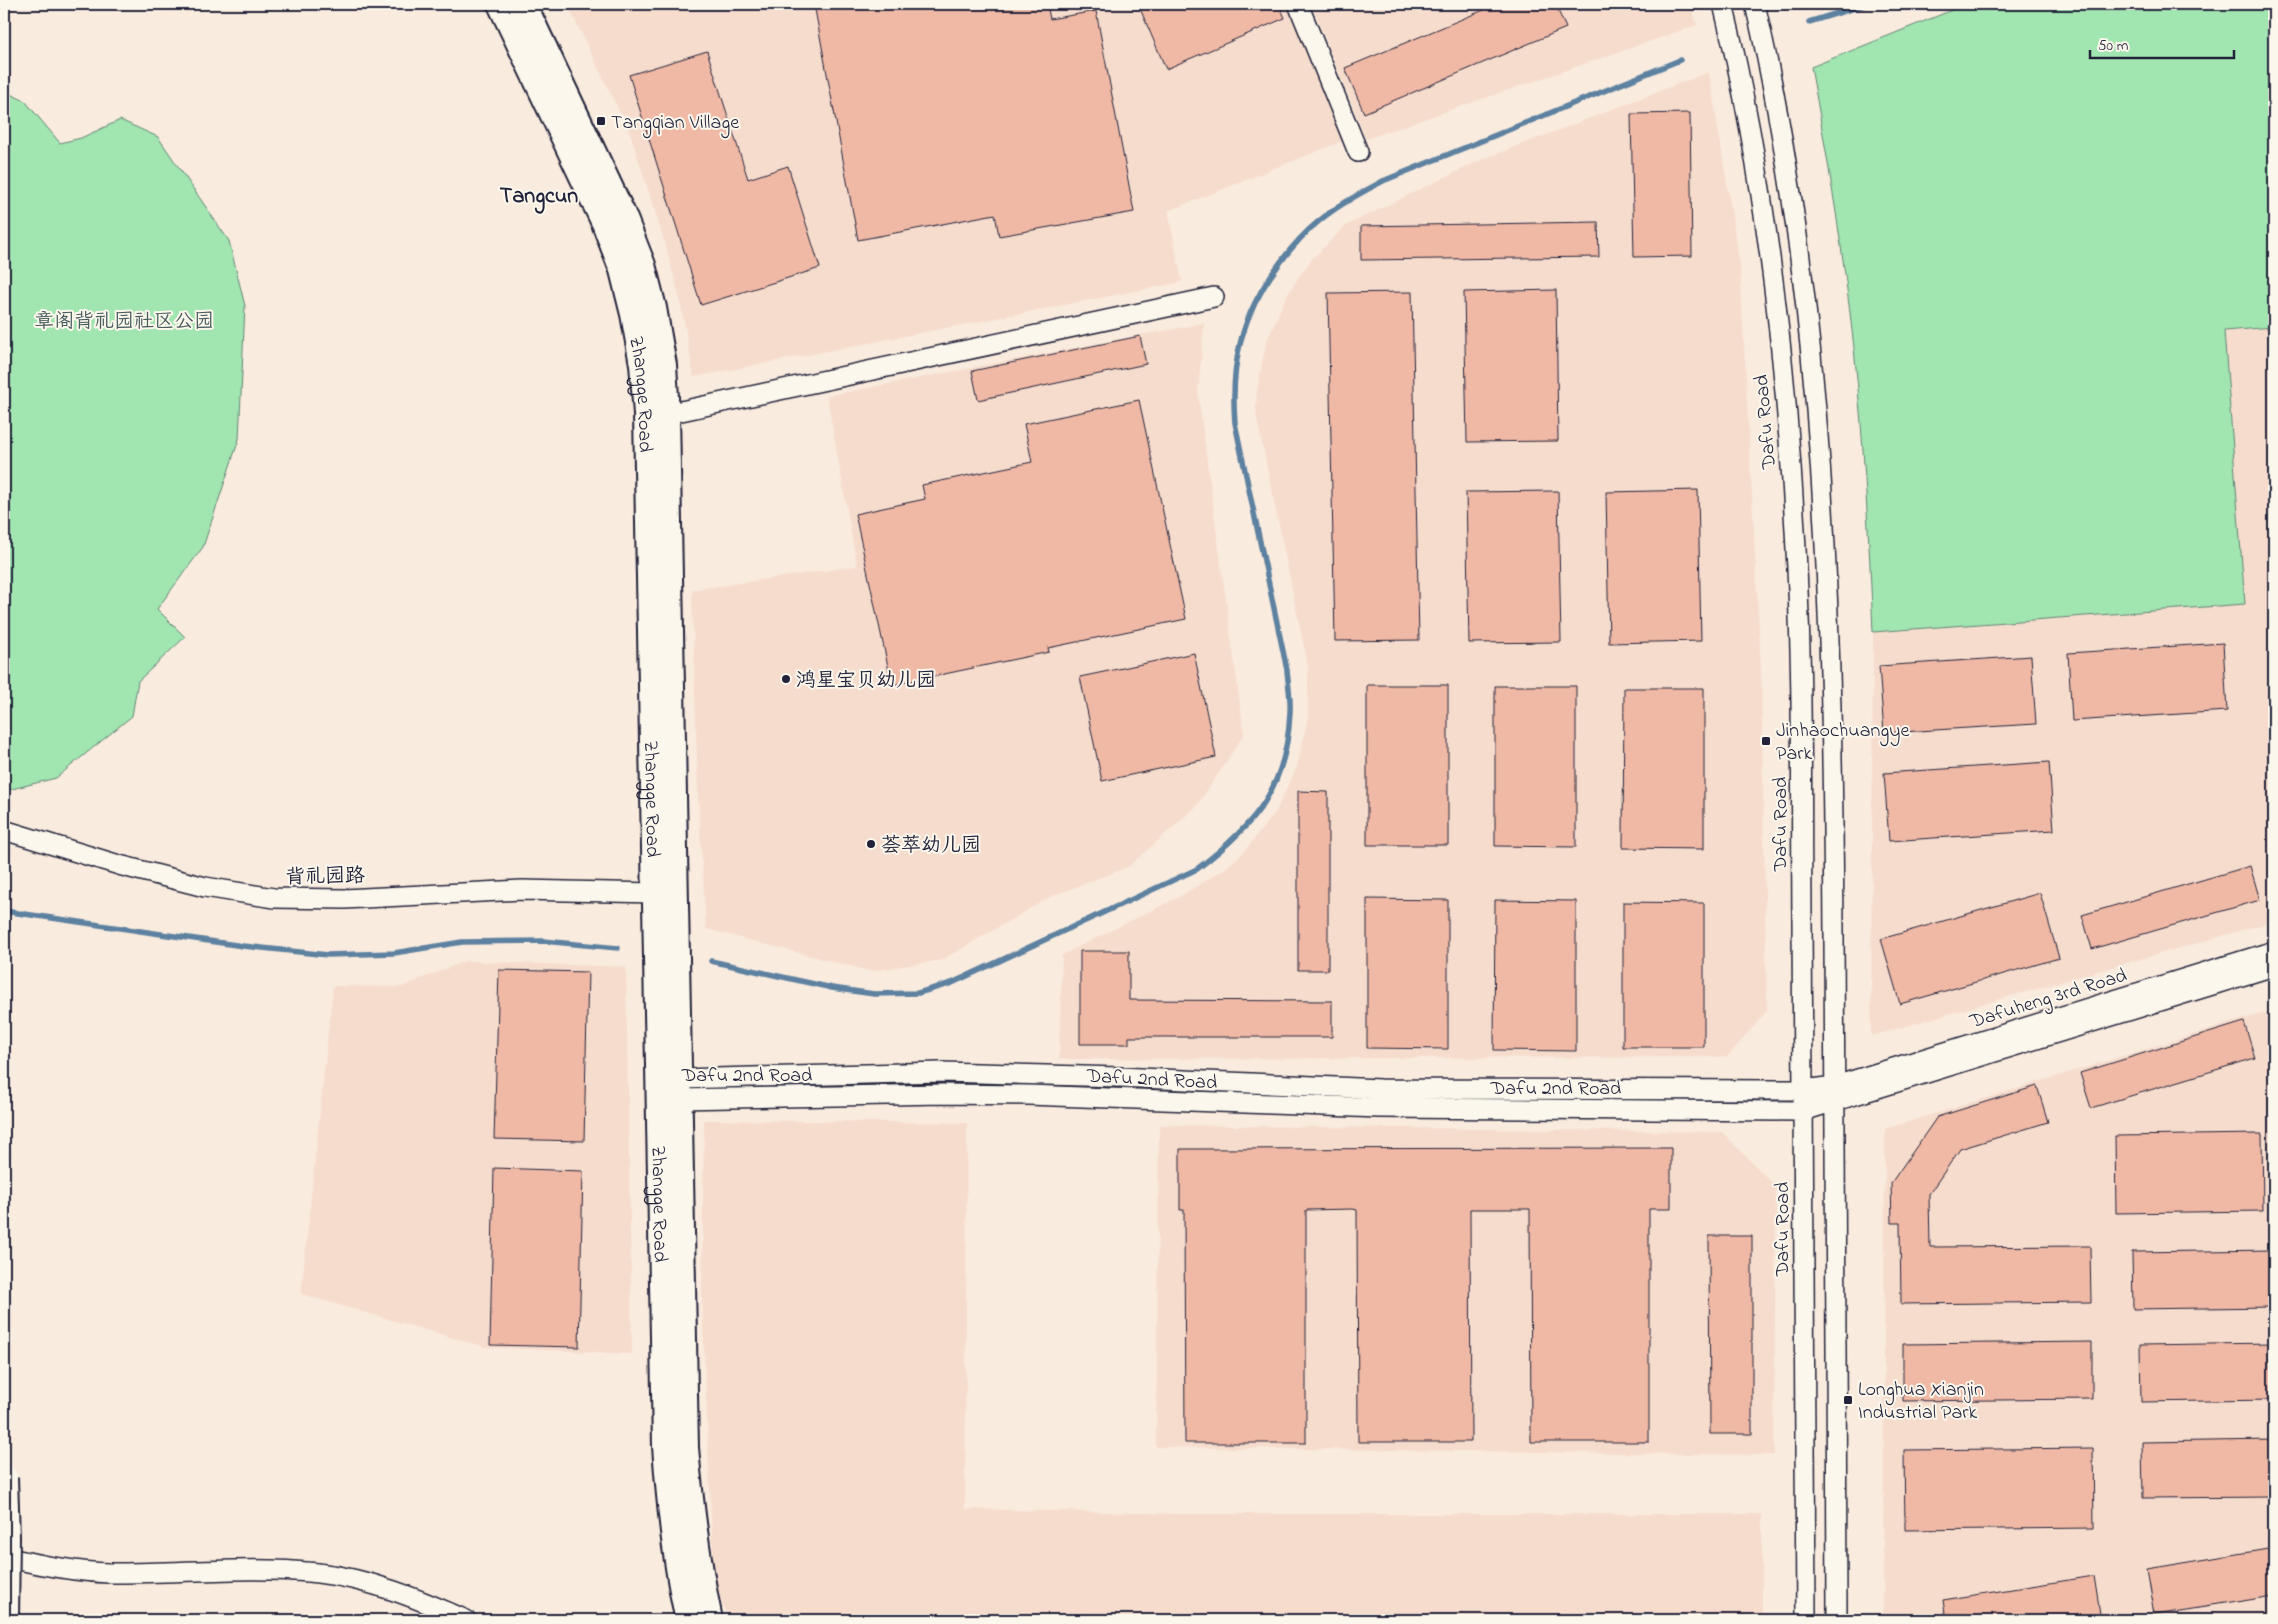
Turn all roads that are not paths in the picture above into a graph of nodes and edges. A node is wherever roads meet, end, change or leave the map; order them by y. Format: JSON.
{"nodes":[{"id":1,"x":500,"y":4,"type":"edge"},
{"id":2,"x":524,"y":4,"type":"edge"},
{"id":3,"x":1298,"y":4,"type":"edge"},
{"id":4,"x":1723,"y":4,"type":"edge"},
{"id":5,"x":1755,"y":4,"type":"edge"},
{"id":6,"x":1358,"y":152,"type":"dead end"},
{"id":7,"x":1214,"y":297,"type":"dead end"},
{"id":8,"x":667,"y":414,"type":"junction"},
{"id":9,"x":4,"y":830,"type":"edge"},
{"id":10,"x":654,"y":893,"type":"junction"},
{"id":11,"x":2274,"y":950,"type":"edge"},
{"id":12,"x":2274,"y":966,"type":"edge"},
{"id":13,"x":672,"y":1089,"type":"junction"},
{"id":14,"x":1803,"y":1090,"type":"junction"},
{"id":15,"x":1835,"y":1093,"type":"junction"},
{"id":16,"x":1803,"y":1111,"type":"junction"},
{"id":17,"x":4,"y":1478,"type":"edge"},
{"id":18,"x":4,"y":1557,"type":"edge"},
{"id":19,"x":5,"y":1620,"type":"edge"},
{"id":20,"x":466,"y":1620,"type":"edge"},
{"id":21,"x":688,"y":1620,"type":"edge"},
{"id":22,"x":710,"y":1620,"type":"edge"},
{"id":23,"x":1806,"y":1620,"type":"edge"},
{"id":24,"x":1837,"y":1620,"type":"edge"}],
"edges":[{"from":1,"to":10,"type":"main road","name":"Zhangge Road"},
{"from":2,"to":8,"type":"main road","name":"Zhangge Road"},
{"from":3,"to":6,"type":"street"},
{"from":4,"to":14,"type":"street","name":"Dafu Road"},
{"from":5,"to":15,"type":"street"},
{"from":7,"to":8,"type":"street"},
{"from":8,"to":13,"type":"main road","name":"Zhangge Road"},
{"from":9,"to":10,"type":"street","name":"背礼园路"},
{"from":10,"to":13,"type":"main road","name":"Zhangge Road"},
{"from":11,"to":15,"type":"street","name":"Dafuheng 3rd Road"},
{"from":12,"to":15,"type":"street","name":"Dafuheng 3rd Road"},
{"from":13,"to":14,"type":"street","name":"Dafu 2nd Road"},
{"from":13,"to":16,"type":"street","name":"Dafu 2nd Road"},
{"from":13,"to":21,"type":"main road","name":"Zhangge Road"},
{"from":13,"to":22,"type":"main road","name":"Zhangge Road"},
{"from":14,"to":15,"type":"street","name":"Dafu 2nd Road"},
{"from":14,"to":16,"type":"street","name":"Dafu Road"},
{"from":15,"to":16,"type":"street","name":"Dafu 2nd Road"},
{"from":15,"to":24,"type":"street"},
{"from":16,"to":23,"type":"street","name":"Dafu Road"},
{"from":17,"to":19,"type":"highway","bridge":true},
{"from":18,"to":20,"type":"street"}]}
